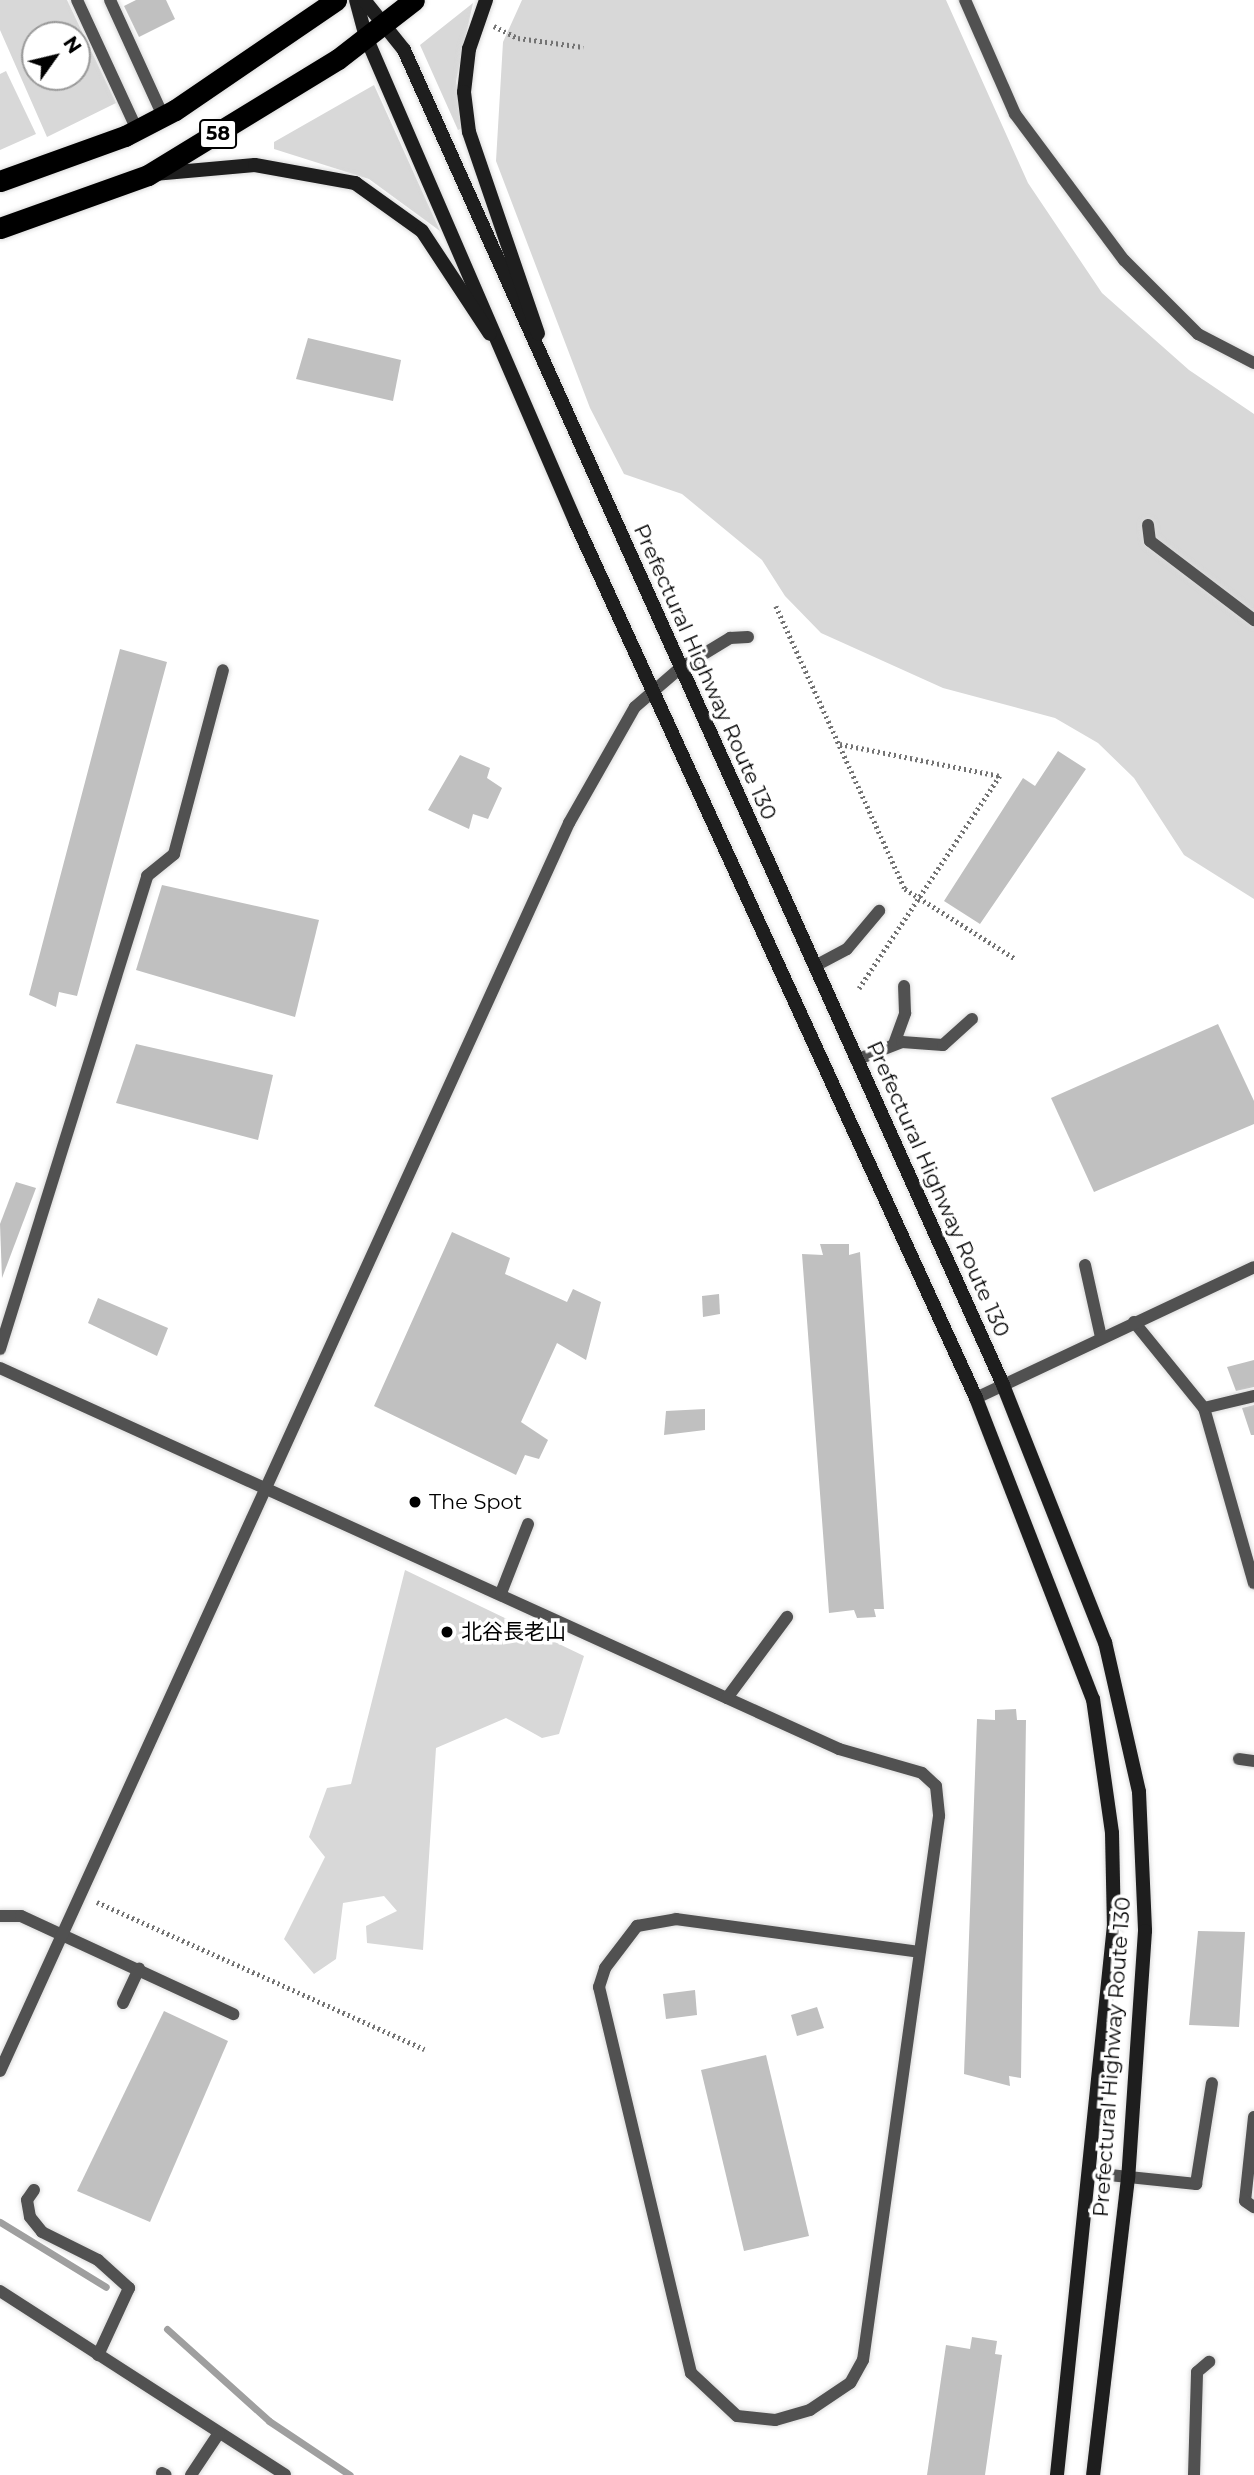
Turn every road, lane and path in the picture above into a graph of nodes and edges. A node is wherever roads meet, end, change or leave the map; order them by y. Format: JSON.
{"nodes":[{"id":1,"x":77,"y":0,"type":"edge"},
{"id":2,"x":110,"y":0,"type":"edge"},
{"id":3,"x":336,"y":0,"type":"edge"},
{"id":4,"x":356,"y":0,"type":"edge"},
{"id":5,"x":364,"y":0,"type":"edge"},
{"id":6,"x":414,"y":0,"type":"edge"},
{"id":7,"x":486,"y":0,"type":"edge"},
{"id":8,"x":965,"y":0,"type":"edge"},
{"id":9,"x":496,"y":18,"type":"dead end"},
{"id":10,"x":384,"y":23,"type":"junction"},
{"id":11,"x":366,"y":37,"type":"junction"},
{"id":12,"x":583,"y":47,"type":"dead end"},
{"id":13,"x":163,"y":117,"type":"junction"},
{"id":14,"x":137,"y":130,"type":"junction"},
{"id":15,"x":148,"y":175,"type":"junction"},
{"id":16,"x":0,"y":181,"type":"edge"},
{"id":17,"x":0,"y":228,"type":"edge"},
{"id":18,"x":1254,"y":363,"type":"edge"},
{"id":19,"x":516,"y":377,"type":"junction"},
{"id":20,"x":551,"y":379,"type":"junction"},
{"id":21,"x":1147,"y":525,"type":"dead end"},
{"id":22,"x":776,"y":606,"type":"dead end"},
{"id":23,"x":1254,"y":620,"type":"edge"},
{"id":24,"x":748,"y":637,"type":"dead end"},
{"id":25,"x":679,"y":669,"type":"junction"},
{"id":26,"x":223,"y":670,"type":"dead end"},
{"id":27,"x":652,"y":690,"type":"junction"},
{"id":28,"x":839,"y":744,"type":"junction"},
{"id":29,"x":918,"y":897,"type":"junction"},
{"id":30,"x":879,"y":911,"type":"dead end"},
{"id":31,"x":1014,"y":958,"type":"dead end"},
{"id":32,"x":815,"y":965,"type":"junction"},
{"id":33,"x":904,"y":986,"type":"dead end"},
{"id":34,"x":859,"y":989,"type":"dead end"},
{"id":35,"x":972,"y":1019,"type":"dead end"},
{"id":36,"x":894,"y":1044,"type":"junction"},
{"id":37,"x":856,"y":1060,"type":"junction"},
{"id":38,"x":1085,"y":1265,"type":"dead end"},
{"id":39,"x":1254,"y":1267,"type":"edge"},
{"id":40,"x":1134,"y":1322,"type":"junction"},
{"id":41,"x":1101,"y":1337,"type":"junction"},
{"id":42,"x":0,"y":1349,"type":"edge"},
{"id":43,"x":0,"y":1368,"type":"edge"},
{"id":44,"x":1003,"y":1385,"type":"junction"},
{"id":45,"x":1254,"y":1396,"type":"edge"},
{"id":46,"x":976,"y":1398,"type":"junction"},
{"id":47,"x":1204,"y":1408,"type":"junction"},
{"id":48,"x":263,"y":1482,"type":"junction"},
{"id":49,"x":528,"y":1524,"type":"dead end"},
{"id":50,"x":1254,"y":1583,"type":"edge"},
{"id":51,"x":501,"y":1593,"type":"junction"},
{"id":52,"x":786,"y":1617,"type":"dead end"},
{"id":53,"x":727,"y":1698,"type":"junction"},
{"id":54,"x":1239,"y":1759,"type":"dead end"},
{"id":55,"x":1254,"y":1761,"type":"edge"},
{"id":56,"x":97,"y":1902,"type":"dead end"},
{"id":57,"x":0,"y":1916,"type":"edge"},
{"id":58,"x":61,"y":1934,"type":"junction"},
{"id":59,"x":919,"y":1952,"type":"junction"},
{"id":60,"x":139,"y":1969,"type":"junction"},
{"id":61,"x":123,"y":2003,"type":"dead end"},
{"id":62,"x":233,"y":2014,"type":"dead end"},
{"id":63,"x":424,"y":2049,"type":"dead end"},
{"id":64,"x":0,"y":2071,"type":"edge"},
{"id":65,"x":1212,"y":2083,"type":"dead end"},
{"id":66,"x":1254,"y":2117,"type":"edge"},
{"id":67,"x":1090,"y":2173,"type":"junction"},
{"id":68,"x":1128,"y":2178,"type":"junction"},
{"id":69,"x":34,"y":2190,"type":"dead end"},
{"id":70,"x":1254,"y":2207,"type":"edge"},
{"id":71,"x":0,"y":2291,"type":"edge"},
{"id":72,"x":98,"y":2355,"type":"junction"},
{"id":73,"x":1209,"y":2362,"type":"dead end"},
{"id":74,"x":219,"y":2433,"type":"junction"},
{"id":75,"x":191,"y":2475,"type":"edge"},
{"id":76,"x":285,"y":2475,"type":"edge"},
{"id":77,"x":1057,"y":2475,"type":"edge"},
{"id":78,"x":1093,"y":2475,"type":"edge"},
{"id":79,"x":1194,"y":2475,"type":"edge"}],
"edges":[{"from":1,"to":14,"type":"lane"},
{"from":2,"to":13,"type":"lane"},
{"from":3,"to":13,"type":"highway","number":"58"},
{"from":4,"to":11,"type":"main road","name":"Prefectural Highway Route 130"},
{"from":5,"to":10,"type":"main road","name":"Prefectural Highway Route 130"},
{"from":6,"to":10,"type":"highway","number":"58"},
{"from":7,"to":20,"type":"main road"},
{"from":8,"to":18,"type":"lane"},
{"from":9,"to":12,"type":"path"},
{"from":10,"to":11,"type":"highway","number":"58"},
{"from":10,"to":20,"type":"main road","name":"Prefectural Highway Route 130"},
{"from":11,"to":15,"type":"highway","number":"58"},
{"from":11,"to":19,"type":"main road","name":"Prefectural Highway Route 130"},
{"from":13,"to":14,"type":"highway","number":"58"},
{"from":14,"to":16,"type":"highway","number":"58"},
{"from":15,"to":17,"type":"highway","number":"58"},
{"from":15,"to":19,"type":"main road"},
{"from":19,"to":27,"type":"main road","name":"Prefectural Highway Route 130"},
{"from":20,"to":25,"type":"main road","name":"Prefectural Highway Route 130"},
{"from":21,"to":23,"type":"lane"},
{"from":22,"to":28,"type":"path"},
{"from":24,"to":25,"type":"lane"},
{"from":25,"to":27,"type":"lane"},
{"from":25,"to":32,"type":"main road","name":"Prefectural Highway Route 130"},
{"from":26,"to":42,"type":"lane"},
{"from":27,"to":46,"type":"main road","name":"Prefectural Highway Route 130"},
{"from":27,"to":48,"type":"lane"},
{"from":28,"to":29,"type":"path"},
{"from":28,"to":29,"type":"path"},
{"from":29,"to":31,"type":"path"},
{"from":29,"to":34,"type":"path"},
{"from":30,"to":32,"type":"lane"},
{"from":32,"to":37,"type":"main road","name":"Prefectural Highway Route 130"},
{"from":33,"to":36,"type":"lane"},
{"from":35,"to":36,"type":"lane"},
{"from":36,"to":37,"type":"lane"},
{"from":37,"to":44,"type":"main road","name":"Prefectural Highway Route 130"},
{"from":38,"to":41,"type":"lane"},
{"from":39,"to":40,"type":"lane"},
{"from":40,"to":41,"type":"lane"},
{"from":40,"to":47,"type":"lane"},
{"from":41,"to":44,"type":"lane"},
{"from":43,"to":48,"type":"lane"},
{"from":44,"to":46,"type":"lane"},
{"from":44,"to":68,"type":"main road","name":"Prefectural Highway Route 130"},
{"from":45,"to":47,"type":"lane"},
{"from":46,"to":67,"type":"main road","name":"Prefectural Highway Route 130"},
{"from":47,"to":50,"type":"lane"},
{"from":48,"to":51,"type":"lane"},
{"from":48,"to":58,"type":"lane"},
{"from":49,"to":51,"type":"lane"},
{"from":51,"to":53,"type":"lane"},
{"from":52,"to":53,"type":"lane"},
{"from":53,"to":59,"type":"lane"},
{"from":54,"to":55,"type":"lane"},
{"from":56,"to":63,"type":"path"},
{"from":57,"to":58,"type":"lane"},
{"from":58,"to":60,"type":"lane"},
{"from":58,"to":64,"type":"lane"},
{"from":59,"to":59,"type":"lane"},
{"from":60,"to":61,"type":"lane"},
{"from":60,"to":62,"type":"lane"},
{"from":65,"to":68,"type":"lane"},
{"from":66,"to":70,"type":"lane"},
{"from":67,"to":68,"type":"lane"},
{"from":67,"to":77,"type":"main road","name":"Prefectural Highway Route 130"},
{"from":68,"to":78,"type":"main road","name":"Prefectural Highway Route 130"},
{"from":69,"to":72,"type":"lane"},
{"from":71,"to":72,"type":"lane"},
{"from":72,"to":74,"type":"lane"},
{"from":73,"to":79,"type":"lane"},
{"from":74,"to":75,"type":"lane"},
{"from":74,"to":76,"type":"lane"}]}
